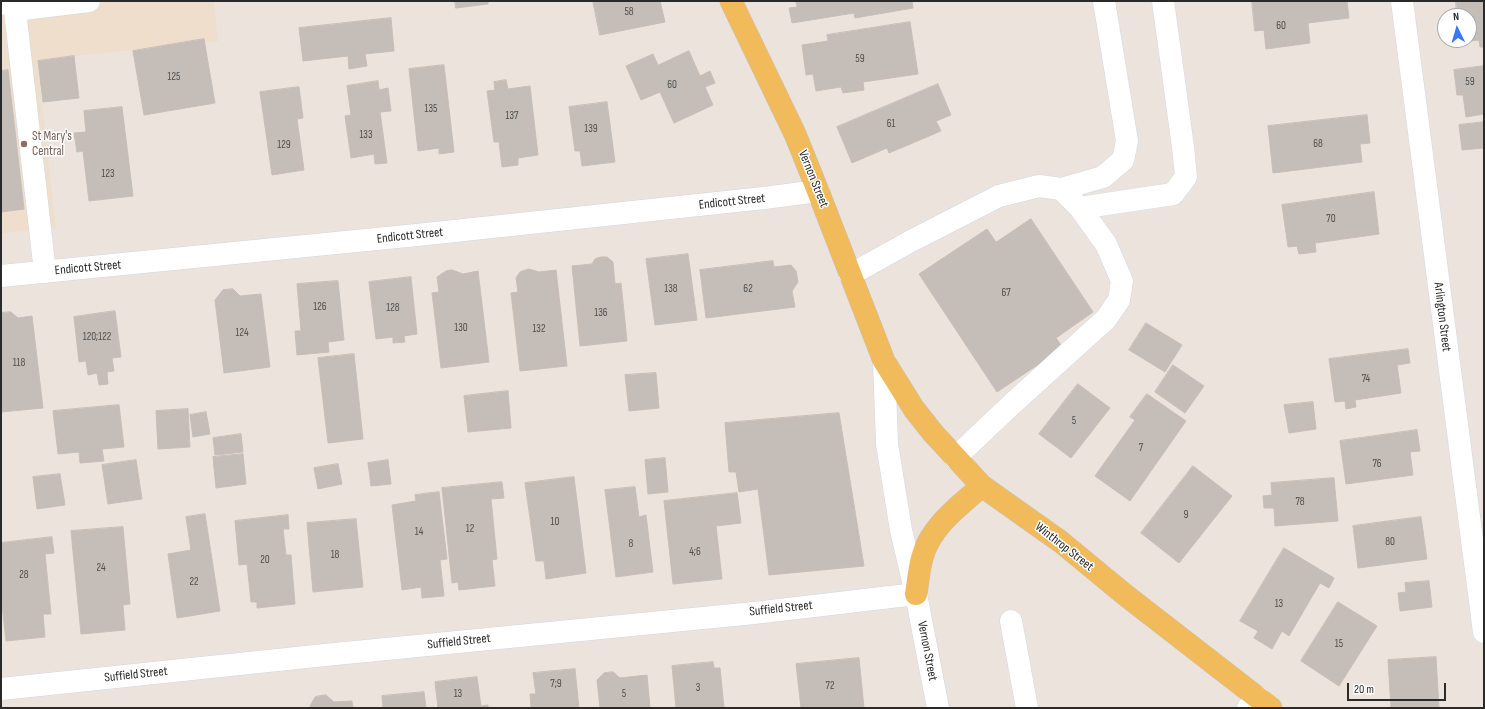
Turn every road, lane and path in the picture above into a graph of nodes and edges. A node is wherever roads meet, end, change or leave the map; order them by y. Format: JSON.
{"nodes":[{"id":1,"x":89,"y":1,"type":"edge"},
{"id":2,"x":731,"y":1,"type":"edge"},
{"id":3,"x":1104,"y":1,"type":"edge"},
{"id":4,"x":1163,"y":1,"type":"edge"},
{"id":5,"x":1402,"y":1,"type":"edge"},
{"id":6,"x":8,"y":7,"type":"edge"},
{"id":7,"x":1061,"y":189,"type":"junction"},
{"id":8,"x":818,"y":191,"type":"junction"},
{"id":9,"x":1080,"y":208,"type":"junction"},
{"id":10,"x":45,"y":272,"type":"junction"},
{"id":11,"x":850,"y":275,"type":"junction"},
{"id":12,"x":1,"y":276,"type":"edge"},
{"id":13,"x":884,"y":361,"type":"junction"},
{"id":14,"x":955,"y":458,"type":"junction"},
{"id":15,"x":982,"y":486,"type":"junction"},
{"id":16,"x":916,"y":594,"type":"junction"},
{"id":17,"x":1011,"y":621,"type":"dead end"},
{"id":18,"x":1484,"y":632,"type":"edge"},
{"id":19,"x":1,"y":689,"type":"edge"},
{"id":20,"x":1259,"y":704,"type":"edge"},
{"id":21,"x":938,"y":708,"type":"edge"},
{"id":22,"x":1027,"y":708,"type":"edge"}],
"edges":[{"from":1,"to":6,"type":"street"},
{"from":2,"to":8,"type":"main road","name":"Vernon Street"},
{"from":3,"to":7,"type":"street"},
{"from":4,"to":9,"type":"street"},
{"from":5,"to":18,"type":"street","name":"Arlington Street"},
{"from":6,"to":10,"type":"street"},
{"from":7,"to":9,"type":"street"},
{"from":7,"to":11,"type":"street"},
{"from":8,"to":10,"type":"street","name":"Endicott Street"},
{"from":8,"to":11,"type":"main road","name":"Vernon Street"},
{"from":9,"to":14,"type":"street"},
{"from":10,"to":12,"type":"street","name":"Endicott Street"},
{"from":11,"to":13,"type":"main road","name":"Vernon Street"},
{"from":13,"to":14,"type":"main road","name":"Winthrop Street"},
{"from":13,"to":16,"type":"street","name":"Vernon Street"},
{"from":14,"to":15,"type":"main road","name":"Winthrop Street"},
{"from":15,"to":16,"type":"main road"},
{"from":15,"to":20,"type":"main road","name":"Winthrop Street"},
{"from":16,"to":19,"type":"street","name":"Suffield Street"},
{"from":16,"to":21,"type":"street","name":"Vernon Street"},
{"from":17,"to":22,"type":"street"}]}
